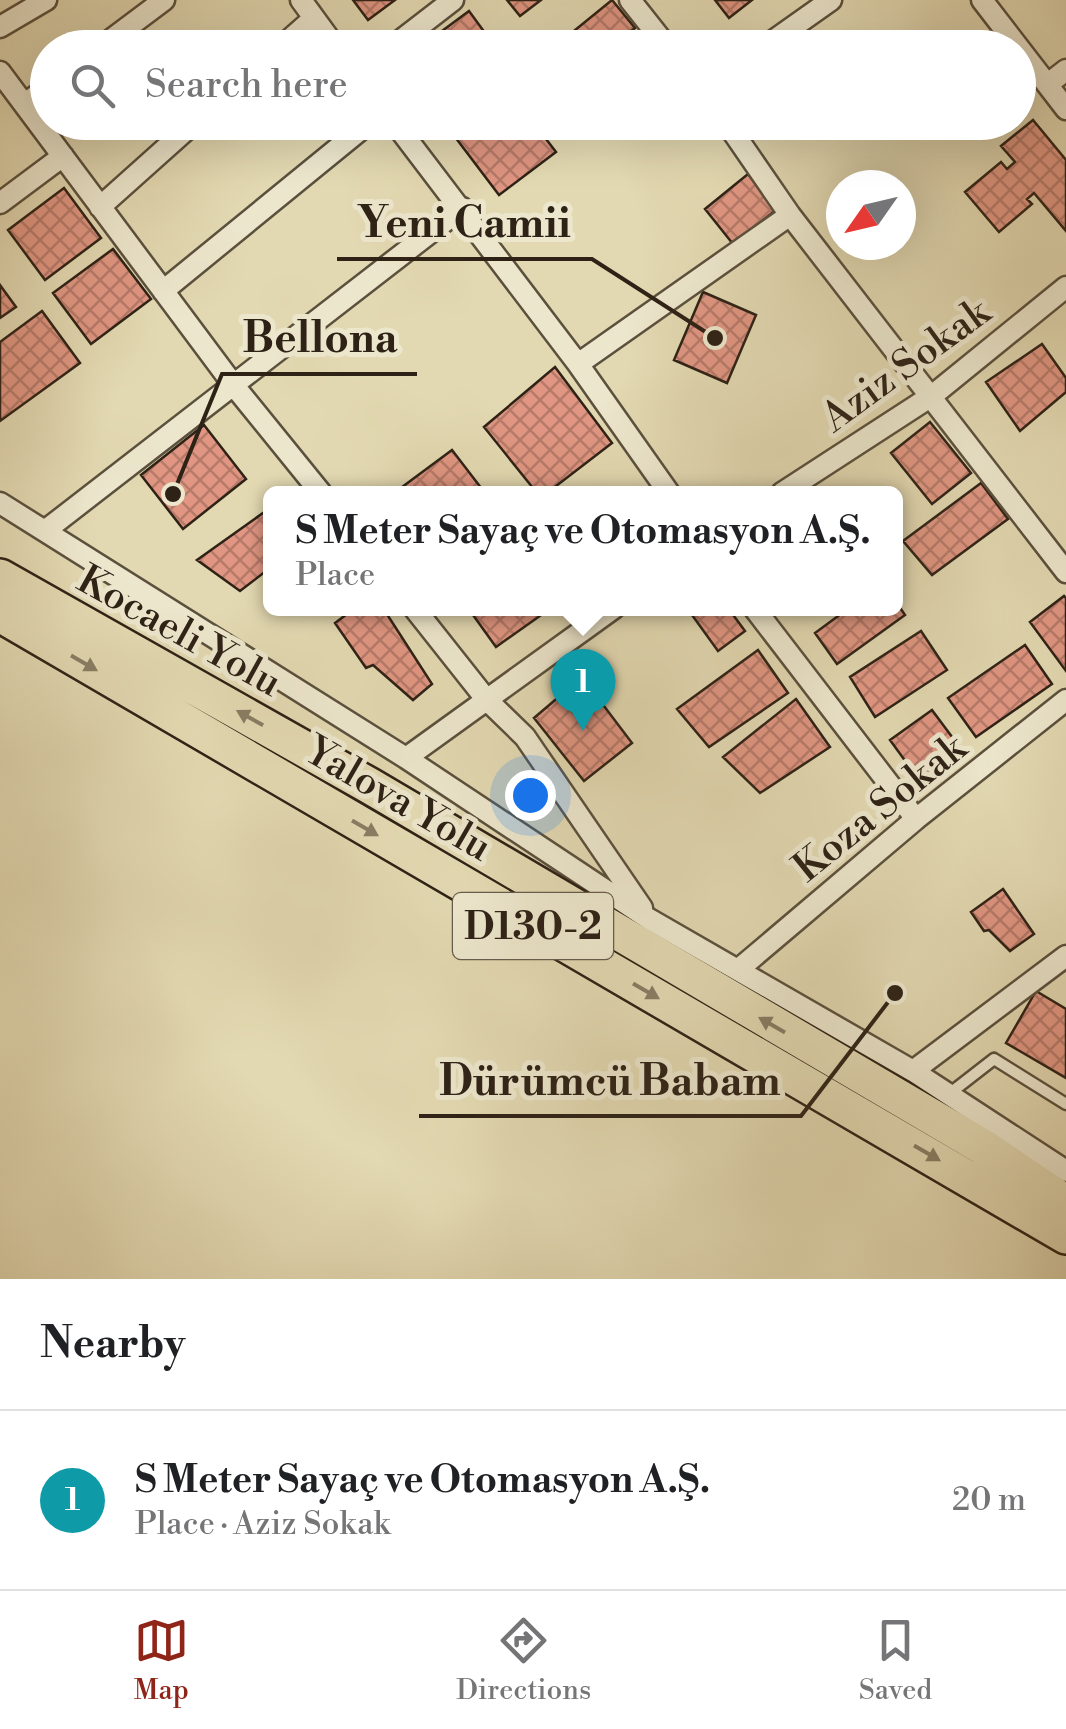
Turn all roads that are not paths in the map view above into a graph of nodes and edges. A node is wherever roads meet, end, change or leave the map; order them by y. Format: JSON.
{"nodes":[{"id":1,"x":46,"y":0,"type":"edge"},
{"id":2,"x":164,"y":0,"type":"edge"},
{"id":3,"x":301,"y":0,"type":"edge"},
{"id":4,"x":453,"y":0,"type":"edge"},
{"id":5,"x":630,"y":0,"type":"edge"},
{"id":6,"x":831,"y":0,"type":"edge"},
{"id":7,"x":982,"y":0,"type":"edge"},
{"id":8,"x":314,"y":18,"type":"junction"},
{"id":9,"x":0,"y":27,"type":"edge"},
{"id":10,"x":124,"y":30,"type":"edge"},
{"id":11,"x":300,"y":30,"type":"edge"},
{"id":12,"x":323,"y":30,"type":"edge"},
{"id":13,"x":414,"y":30,"type":"edge"},
{"id":14,"x":654,"y":30,"type":"edge"},
{"id":15,"x":788,"y":30,"type":"edge"},
{"id":16,"x":1006,"y":30,"type":"edge"},
{"id":17,"x":1036,"y":69,"type":"edge"},
{"id":18,"x":1066,"y":70,"type":"edge"},
{"id":19,"x":0,"y":72,"type":"edge"},
{"id":20,"x":1048,"y":84,"type":"junction"},
{"id":21,"x":30,"y":100,"type":"edge"},
{"id":22,"x":26,"y":103,"type":"junction"},
{"id":23,"x":30,"y":109,"type":"edge"},
{"id":24,"x":1066,"y":109,"type":"edge"},
{"id":25,"x":52,"y":140,"type":"edge"},
{"id":26,"x":174,"y":140,"type":"edge"},
{"id":27,"x":348,"y":140,"type":"edge"},
{"id":28,"x":408,"y":140,"type":"edge"},
{"id":29,"x":738,"y":140,"type":"edge"},
{"id":30,"x":63,"y":156,"type":"junction"},
{"id":31,"x":0,"y":203,"type":"edge"},
{"id":32,"x":100,"y":207,"type":"junction"},
{"id":33,"x":462,"y":208,"type":"junction"},
{"id":34,"x":790,"y":215,"type":"junction"},
{"id":35,"x":1066,"y":287,"type":"edge"},
{"id":36,"x":162,"y":291,"type":"junction"},
{"id":37,"x":578,"y":364,"type":"junction"},
{"id":38,"x":235,"y":387,"type":"junction"},
{"id":39,"x":933,"y":395,"type":"junction"},
{"id":40,"x":315,"y":486,"type":"edge"},
{"id":41,"x":663,"y":486,"type":"edge"},
{"id":42,"x":794,"y":486,"type":"edge"},
{"id":43,"x":0,"y":503,"type":"edge"},
{"id":44,"x":46,"y":530,"type":"junction"},
{"id":45,"x":1066,"y":572,"type":"edge"},
{"id":46,"x":0,"y":577,"type":"edge"},
{"id":47,"x":0,"y":614,"type":"edge"},
{"id":48,"x":420,"y":616,"type":"edge"},
{"id":49,"x":603,"y":616,"type":"edge"},
{"id":50,"x":760,"y":616,"type":"edge"},
{"id":51,"x":486,"y":699,"type":"junction"},
{"id":52,"x":1066,"y":700,"type":"edge"},
{"id":53,"x":406,"y":758,"type":"junction"},
{"id":54,"x":916,"y":819,"type":"junction"},
{"id":55,"x":649,"y":918,"type":"junction"},
{"id":56,"x":1066,"y":956,"type":"edge"},
{"id":57,"x":739,"y":969,"type":"junction"},
{"id":58,"x":900,"y":1081,"type":"junction"},
{"id":59,"x":949,"y":1094,"type":"junction"},
{"id":60,"x":1066,"y":1104,"type":"edge"},
{"id":61,"x":1066,"y":1171,"type":"edge"},
{"id":62,"x":1066,"y":1202,"type":"edge"},
{"id":63,"x":1066,"y":1236,"type":"edge"}],
"edges":[{"from":1,"to":9,"type":"street"},
{"from":2,"to":10,"type":"street"},
{"from":3,"to":8,"type":"street"},
{"from":4,"to":13,"type":"street"},
{"from":5,"to":14,"type":"street"},
{"from":6,"to":15,"type":"street"},
{"from":7,"to":16,"type":"street"},
{"from":8,"to":11,"type":"street"},
{"from":8,"to":12,"type":"street"},
{"from":17,"to":20,"type":"street"},
{"from":18,"to":20,"type":"street"},
{"from":19,"to":22,"type":"street"},
{"from":20,"to":24,"type":"street"},
{"from":21,"to":22,"type":"street"},
{"from":22,"to":23,"type":"street"},
{"from":25,"to":30,"type":"street"},
{"from":26,"to":32,"type":"street"},
{"from":27,"to":36,"type":"street"},
{"from":28,"to":33,"type":"street"},
{"from":29,"to":34,"type":"street"},
{"from":30,"to":31,"type":"street"},
{"from":30,"to":32,"type":"street"},
{"from":32,"to":36,"type":"street"},
{"from":33,"to":37,"type":"street"},
{"from":33,"to":38,"type":"street"},
{"from":34,"to":37,"type":"street"},
{"from":34,"to":39,"type":"street"},
{"from":35,"to":39,"type":"street","name":"Aziz Sokak"},
{"from":36,"to":38,"type":"street"},
{"from":37,"to":41,"type":"street"},
{"from":38,"to":40,"type":"street"},
{"from":38,"to":44,"type":"street"},
{"from":39,"to":42,"type":"street","name":"Aziz Sokak"},
{"from":39,"to":45,"type":"street"},
{"from":43,"to":44,"type":"street"},
{"from":44,"to":53,"type":"street"},
{"from":58,"to":46,"type":"highway","name":"Kocaeli̇ Yolu","number":"D130-2","one_way":true},
{"from":47,"to":63,"type":"highway","name":"Yalova Yolu","number":"D130-2","one_way":true},
{"from":48,"to":51,"type":"street"},
{"from":49,"to":51,"type":"street"},
{"from":50,"to":54,"type":"street"},
{"from":51,"to":53,"type":"street"},
{"from":51,"to":55,"type":"street"},
{"from":52,"to":54,"type":"street","name":"Koza Sokak"},
{"from":53,"to":55,"type":"street"},
{"from":54,"to":57,"type":"street","name":"Koza Sokak"},
{"from":55,"to":57,"type":"street"},
{"from":56,"to":58,"type":"street"},
{"from":57,"to":58,"type":"street"},
{"from":58,"to":59,"type":"street"},
{"from":58,"to":62,"type":"highway","number":"D130-2"},
{"from":59,"to":60,"type":"lane"},
{"from":59,"to":61,"type":"street"}]}
